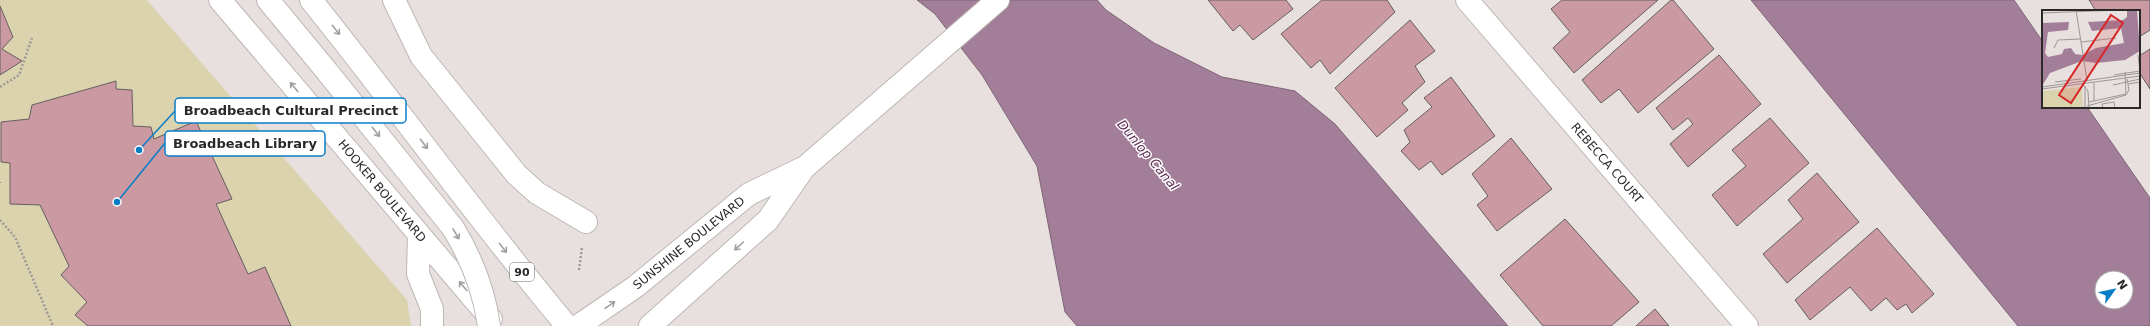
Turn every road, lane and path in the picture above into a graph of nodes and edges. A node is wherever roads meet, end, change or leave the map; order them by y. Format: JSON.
{"nodes":[{"id":1,"x":220,"y":0,"type":"edge"},
{"id":2,"x":268,"y":0,"type":"edge"},
{"id":3,"x":311,"y":0,"type":"edge"},
{"id":4,"x":394,"y":0,"type":"edge"},
{"id":5,"x":998,"y":0,"type":"edge"},
{"id":6,"x":1467,"y":0,"type":"edge"},
{"id":7,"x":32,"y":38,"type":"dead end"},
{"id":8,"x":0,"y":87,"type":"edge"},
{"id":9,"x":804,"y":168,"type":"junction"},
{"id":10,"x":0,"y":220,"type":"edge"},
{"id":11,"x":586,"y":222,"type":"dead end"},
{"id":12,"x":419,"y":234,"type":"junction"},
{"id":13,"x":53,"y":326,"type":"edge"},
{"id":14,"x":432,"y":326,"type":"edge"},
{"id":15,"x":489,"y":326,"type":"edge"},
{"id":16,"x":497,"y":326,"type":"edge"},
{"id":17,"x":567,"y":326,"type":"edge"},
{"id":18,"x":578,"y":326,"type":"edge"},
{"id":19,"x":650,"y":326,"type":"edge"},
{"id":20,"x":1747,"y":326,"type":"edge"}],
"edges":[{"from":12,"to":1,"type":"street","name":"HOOKER BOULEVARD","one_way":true},
{"from":2,"to":15,"type":"street","one_way":true,"bridge":true},
{"from":3,"to":17,"type":"street","number":"90","one_way":true},
{"from":4,"to":11,"type":"street"},
{"from":5,"to":9,"type":"street","name":"SUNSHINE BOULEVARD"},
{"from":6,"to":20,"type":"street","name":"REBECCA COURT"},
{"from":7,"to":8,"type":"path"},
{"from":18,"to":9,"type":"street","name":"SUNSHINE BOULEVARD","one_way":true},
{"from":9,"to":19,"type":"street","name":"SUNSHINE BOULEVARD","one_way":true},
{"from":10,"to":13,"type":"path"},
{"from":12,"to":14,"type":"street"},
{"from":16,"to":12,"type":"street","name":"HOOKER BOULEVARD","one_way":true}]}
